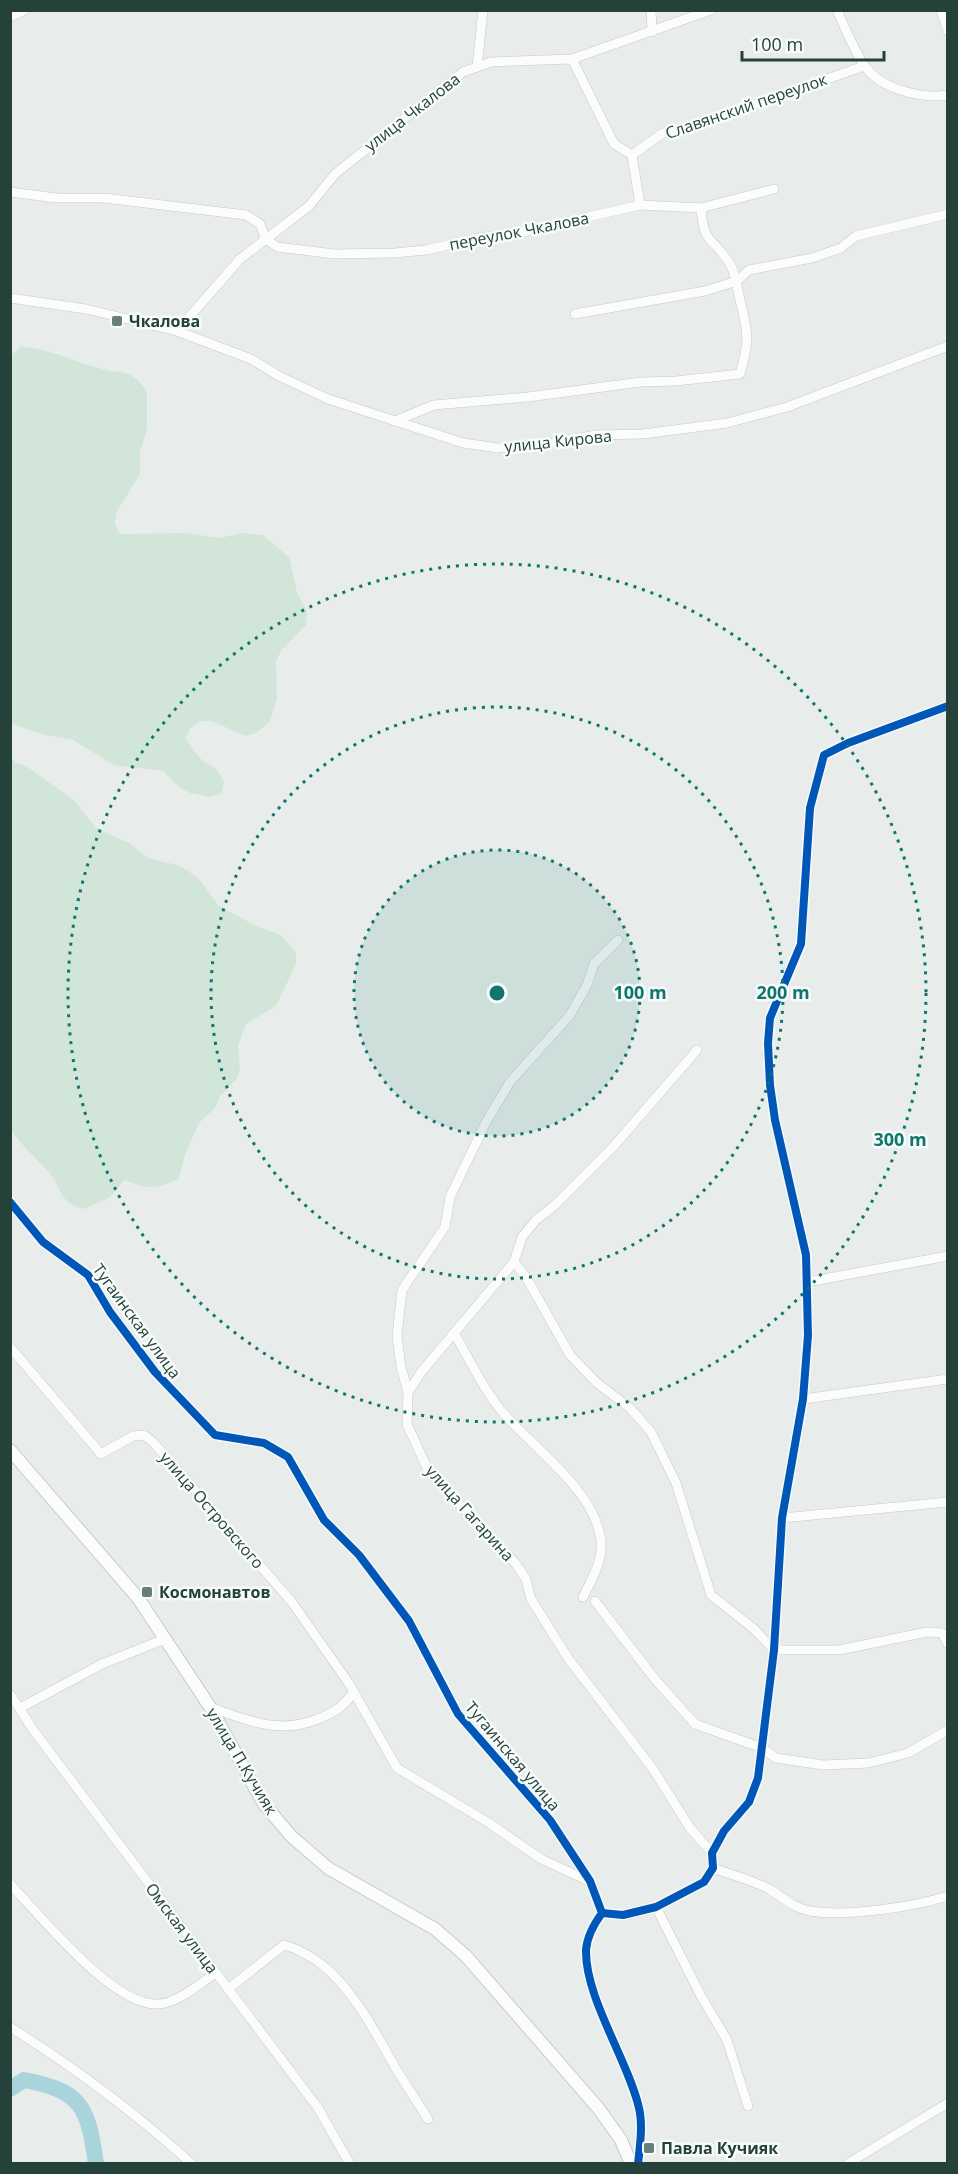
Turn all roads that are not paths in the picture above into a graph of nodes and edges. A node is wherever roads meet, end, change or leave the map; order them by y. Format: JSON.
{"nodes":[{"id":1,"x":25,"y":10,"type":"edge"},
{"id":2,"x":483,"y":10,"type":"edge"},
{"id":3,"x":651,"y":10,"type":"edge"},
{"id":4,"x":711,"y":10,"type":"edge"},
{"id":5,"x":837,"y":10,"type":"edge"},
{"id":6,"x":941,"y":10,"type":"edge"},
{"id":7,"x":10,"y":17,"type":"edge"},
{"id":8,"x":948,"y":31,"type":"edge"},
{"id":9,"x":652,"y":32,"type":"junction"},
{"id":10,"x":573,"y":59,"type":"junction"},
{"id":11,"x":864,"y":66,"type":"junction"},
{"id":12,"x":477,"y":67,"type":"junction"},
{"id":13,"x":948,"y":95,"type":"edge"},
{"id":14,"x":632,"y":155,"type":"junction"},
{"id":15,"x":774,"y":189,"type":"dead end"},
{"id":16,"x":10,"y":192,"type":"edge"},
{"id":17,"x":640,"y":205,"type":"junction"},
{"id":18,"x":700,"y":208,"type":"junction"},
{"id":19,"x":948,"y":214,"type":"edge"},
{"id":20,"x":265,"y":238,"type":"junction"},
{"id":21,"x":737,"y":280,"type":"junction"},
{"id":22,"x":10,"y":298,"type":"edge"},
{"id":23,"x":575,"y":314,"type":"dead end"},
{"id":24,"x":177,"y":331,"type":"junction"},
{"id":25,"x":948,"y":346,"type":"edge"},
{"id":26,"x":395,"y":422,"type":"junction"},
{"id":27,"x":948,"y":706,"type":"edge"},
{"id":28,"x":618,"y":940,"type":"dead end"},
{"id":29,"x":697,"y":1050,"type":"dead end"},
{"id":30,"x":10,"y":1202,"type":"edge"},
{"id":31,"x":948,"y":1256,"type":"edge"},
{"id":32,"x":514,"y":1262,"type":"junction"},
{"id":33,"x":807,"y":1282,"type":"junction"},
{"id":34,"x":454,"y":1333,"type":"junction"},
{"id":35,"x":10,"y":1347,"type":"edge"},
{"id":36,"x":948,"y":1379,"type":"edge"},
{"id":37,"x":408,"y":1392,"type":"junction"},
{"id":38,"x":803,"y":1399,"type":"junction"},
{"id":39,"x":10,"y":1450,"type":"edge"},
{"id":40,"x":948,"y":1502,"type":"edge"},
{"id":41,"x":782,"y":1518,"type":"junction"},
{"id":42,"x":583,"y":1598,"type":"dead end"},
{"id":43,"x":595,"y":1600,"type":"dead end"},
{"id":44,"x":165,"y":1639,"type":"junction"},
{"id":45,"x":948,"y":1644,"type":"edge"},
{"id":46,"x":774,"y":1650,"type":"junction"},
{"id":47,"x":354,"y":1692,"type":"junction"},
{"id":48,"x":10,"y":1694,"type":"edge"},
{"id":49,"x":210,"y":1707,"type":"junction"},
{"id":50,"x":20,"y":1708,"type":"junction"},
{"id":51,"x":948,"y":1730,"type":"edge"},
{"id":52,"x":762,"y":1748,"type":"junction"},
{"id":53,"x":712,"y":1853,"type":"junction"},
{"id":54,"x":713,"y":1868,"type":"junction"},
{"id":55,"x":590,"y":1881,"type":"junction"},
{"id":56,"x":10,"y":1884,"type":"edge"},
{"id":57,"x":948,"y":1896,"type":"edge"},
{"id":58,"x":656,"y":1906,"type":"junction"},
{"id":59,"x":602,"y":1913,"type":"junction"},
{"id":60,"x":216,"y":1973,"type":"junction"},
{"id":61,"x":228,"y":1989,"type":"junction"},
{"id":62,"x":10,"y":2027,"type":"edge"},
{"id":63,"x":948,"y":2103,"type":"edge"},
{"id":64,"x":748,"y":2106,"type":"dead end"},
{"id":65,"x":428,"y":2119,"type":"dead end"},
{"id":66,"x":192,"y":2163,"type":"edge"},
{"id":67,"x":350,"y":2163,"type":"edge"},
{"id":68,"x":631,"y":2163,"type":"edge"},
{"id":69,"x":638,"y":2163,"type":"edge"},
{"id":70,"x":847,"y":2163,"type":"edge"}],
"edges":[{"from":1,"to":7,"type":"street"},
{"from":2,"to":12,"type":"street"},
{"from":3,"to":9,"type":"street"},
{"from":4,"to":9,"type":"street","name":"улица Чкалова"},
{"from":5,"to":11,"type":"street"},
{"from":6,"to":8,"type":"street"},
{"from":9,"to":10,"type":"street","name":"улица Чкалова"},
{"from":10,"to":12,"type":"street","name":"улица Чкалова"},
{"from":10,"to":14,"type":"street"},
{"from":11,"to":13,"type":"street"},
{"from":11,"to":14,"type":"street","name":"Славянский переулок"},
{"from":12,"to":20,"type":"street","name":"улица Чкалова"},
{"from":14,"to":17,"type":"street"},
{"from":15,"to":18,"type":"street","name":"переулок Чкалова"},
{"from":16,"to":20,"type":"street"},
{"from":17,"to":18,"type":"street","name":"переулок Чкалова"},
{"from":17,"to":20,"type":"street","name":"переулок Чкалова"},
{"from":18,"to":21,"type":"street"},
{"from":19,"to":21,"type":"street"},
{"from":20,"to":24,"type":"street","name":"улица Чкалова"},
{"from":21,"to":23,"type":"street"},
{"from":21,"to":26,"type":"street"},
{"from":22,"to":24,"type":"street","name":"улица Кирова"},
{"from":24,"to":26,"type":"street","name":"улица Кирова"},
{"from":25,"to":26,"type":"street","name":"улица Кирова"},
{"from":27,"to":33,"type":"street"},
{"from":28,"to":37,"type":"street","name":"улица Гагарина"},
{"from":29,"to":32,"type":"street"},
{"from":30,"to":55,"type":"street","name":"Тугаинская улица"},
{"from":31,"to":33,"type":"street"},
{"from":32,"to":34,"type":"street"},
{"from":32,"to":46,"type":"street"},
{"from":33,"to":38,"type":"street"},
{"from":34,"to":37,"type":"street"},
{"from":34,"to":42,"type":"street"},
{"from":35,"to":47,"type":"street","name":"улица Островского"},
{"from":36,"to":38,"type":"street"},
{"from":37,"to":53,"type":"street","name":"улица Гагарина"},
{"from":38,"to":41,"type":"street"},
{"from":39,"to":44,"type":"street","name":"улица П.Кучияк"},
{"from":40,"to":41,"type":"street"},
{"from":41,"to":46,"type":"street"},
{"from":43,"to":52,"type":"street"},
{"from":44,"to":49,"type":"street","name":"улица П.Кучияк"},
{"from":44,"to":50,"type":"street"},
{"from":45,"to":46,"type":"street"},
{"from":46,"to":52,"type":"street"},
{"from":47,"to":49,"type":"street"},
{"from":47,"to":55,"type":"street","name":"улица Островского"},
{"from":48,"to":50,"type":"street","name":"Омская улица"},
{"from":49,"to":68,"type":"street","name":"улица П.Кучияк"},
{"from":50,"to":60,"type":"street","name":"Омская улица"},
{"from":51,"to":52,"type":"street"},
{"from":52,"to":53,"type":"street"},
{"from":53,"to":54,"type":"street"},
{"from":54,"to":57,"type":"street"},
{"from":54,"to":58,"type":"street"},
{"from":55,"to":59,"type":"street","name":"Тугаинская улица"},
{"from":56,"to":60,"type":"street"},
{"from":58,"to":59,"type":"street"},
{"from":58,"to":64,"type":"street"},
{"from":59,"to":69,"type":"street"},
{"from":60,"to":61,"type":"street","name":"Омская улица"},
{"from":61,"to":65,"type":"street"},
{"from":61,"to":67,"type":"street","name":"Омская улица"},
{"from":62,"to":66,"type":"street"},
{"from":63,"to":70,"type":"street"}]}
